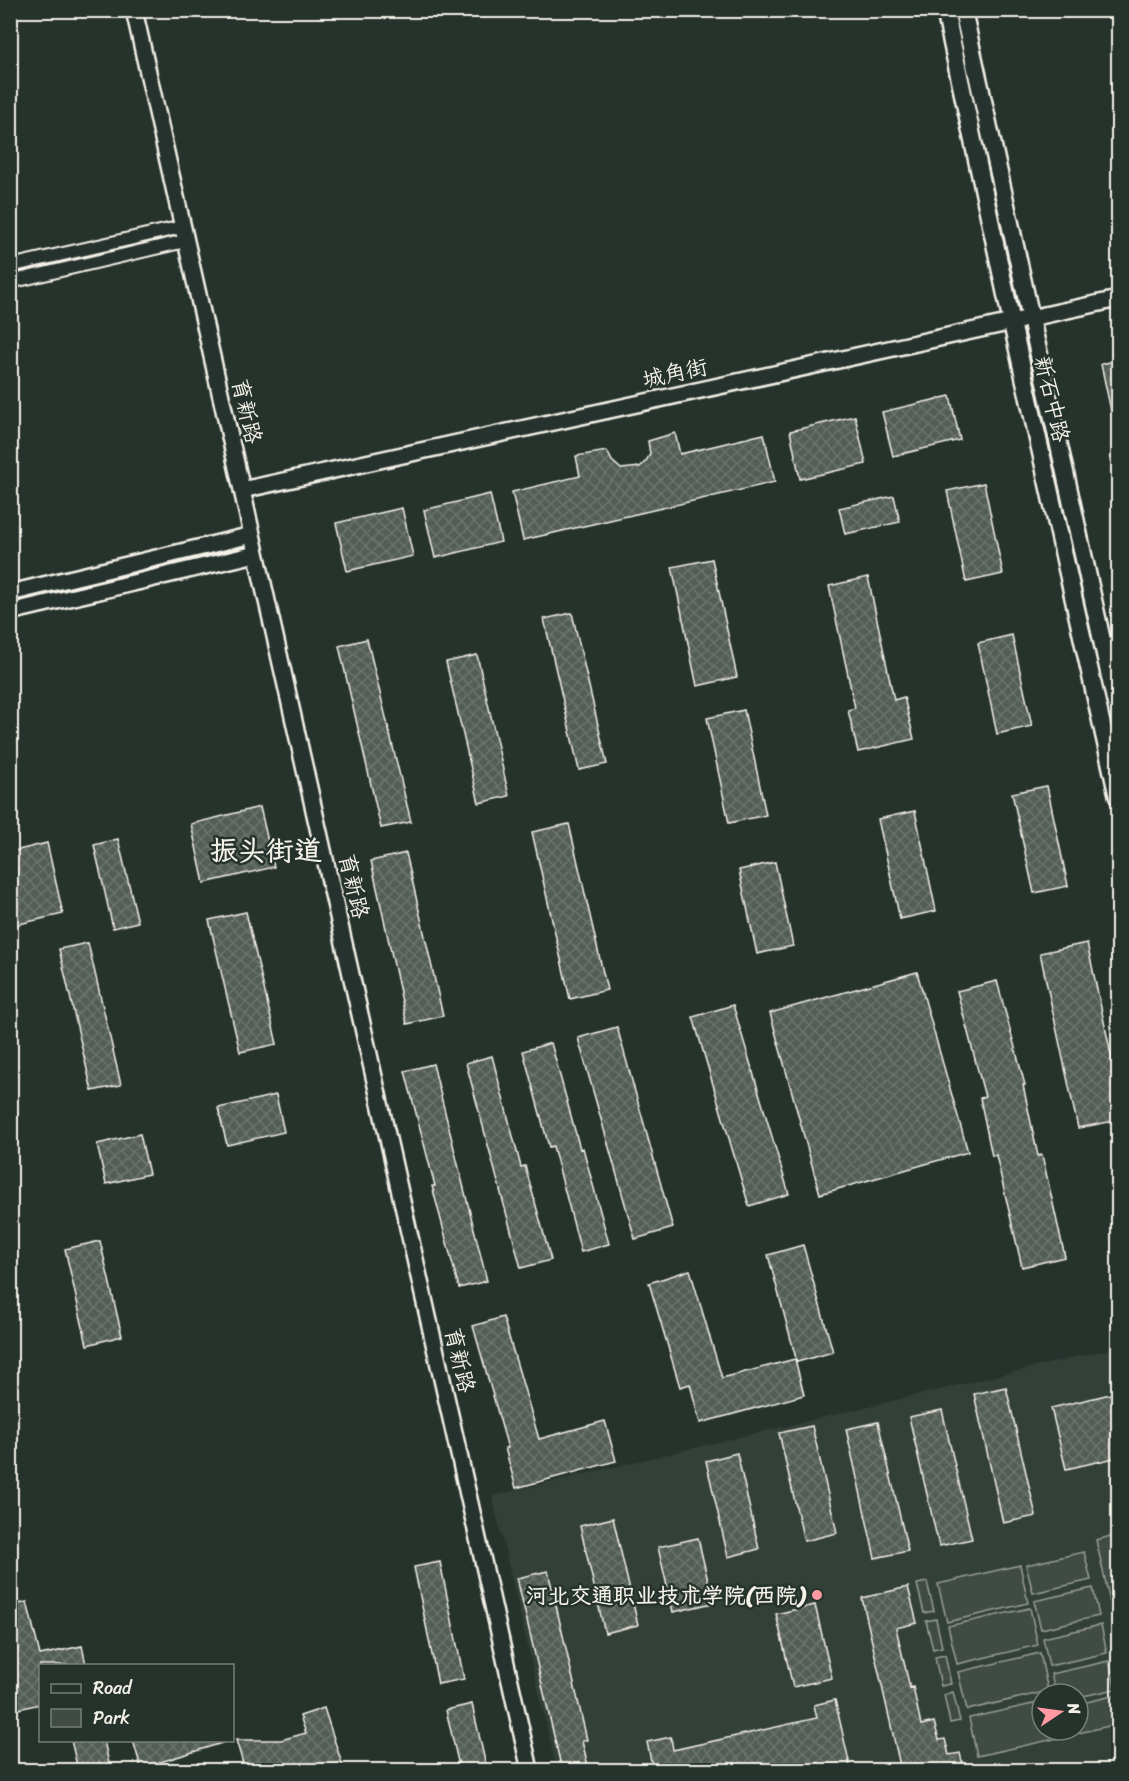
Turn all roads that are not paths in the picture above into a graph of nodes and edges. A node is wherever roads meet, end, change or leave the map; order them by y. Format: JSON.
{"nodes":[{"id":1,"x":134,"y":10,"type":"edge"},
{"id":2,"x":945,"y":10,"type":"edge"},
{"id":3,"x":963,"y":10,"type":"edge"},
{"id":4,"x":184,"y":234,"type":"junction"},
{"id":5,"x":10,"y":266,"type":"edge"},
{"id":6,"x":10,"y":282,"type":"edge"},
{"id":7,"x":1119,"y":299,"type":"edge"},
{"id":8,"x":1030,"y":318,"type":"junction"},
{"id":9,"x":1012,"y":323,"type":"junction"},
{"id":10,"x":242,"y":490,"type":"junction"},
{"id":11,"x":252,"y":535,"type":"junction"},
{"id":12,"x":256,"y":554,"type":"junction"},
{"id":13,"x":10,"y":593,"type":"edge"},
{"id":14,"x":10,"y":612,"type":"edge"},
{"id":15,"x":1119,"y":712,"type":"edge"},
{"id":16,"x":1119,"y":796,"type":"edge"},
{"id":17,"x":530,"y":1770,"type":"edge"}],
"edges":[{"from":1,"to":4,"type":"street","name":"育新路"},
{"from":2,"to":9,"type":"main road","name":"新石中路"},
{"from":3,"to":8,"type":"main road","name":"新石中路"},
{"from":4,"to":5,"type":"street"},
{"from":4,"to":6,"type":"street"},
{"from":4,"to":10,"type":"street","name":"育新路"},
{"from":7,"to":8,"type":"street","name":"城角街"},
{"from":8,"to":9,"type":"street","name":"城角街"},
{"from":8,"to":15,"type":"main road","name":"新石中路"},
{"from":9,"to":10,"type":"street","name":"城角街"},
{"from":9,"to":16,"type":"main road","name":"新石中路"},
{"from":10,"to":11,"type":"street","name":"育新路"},
{"from":11,"to":12,"type":"street","name":"育新路"},
{"from":11,"to":13,"type":"street"},
{"from":12,"to":14,"type":"street"},
{"from":12,"to":17,"type":"street","name":"育新路"}]}
